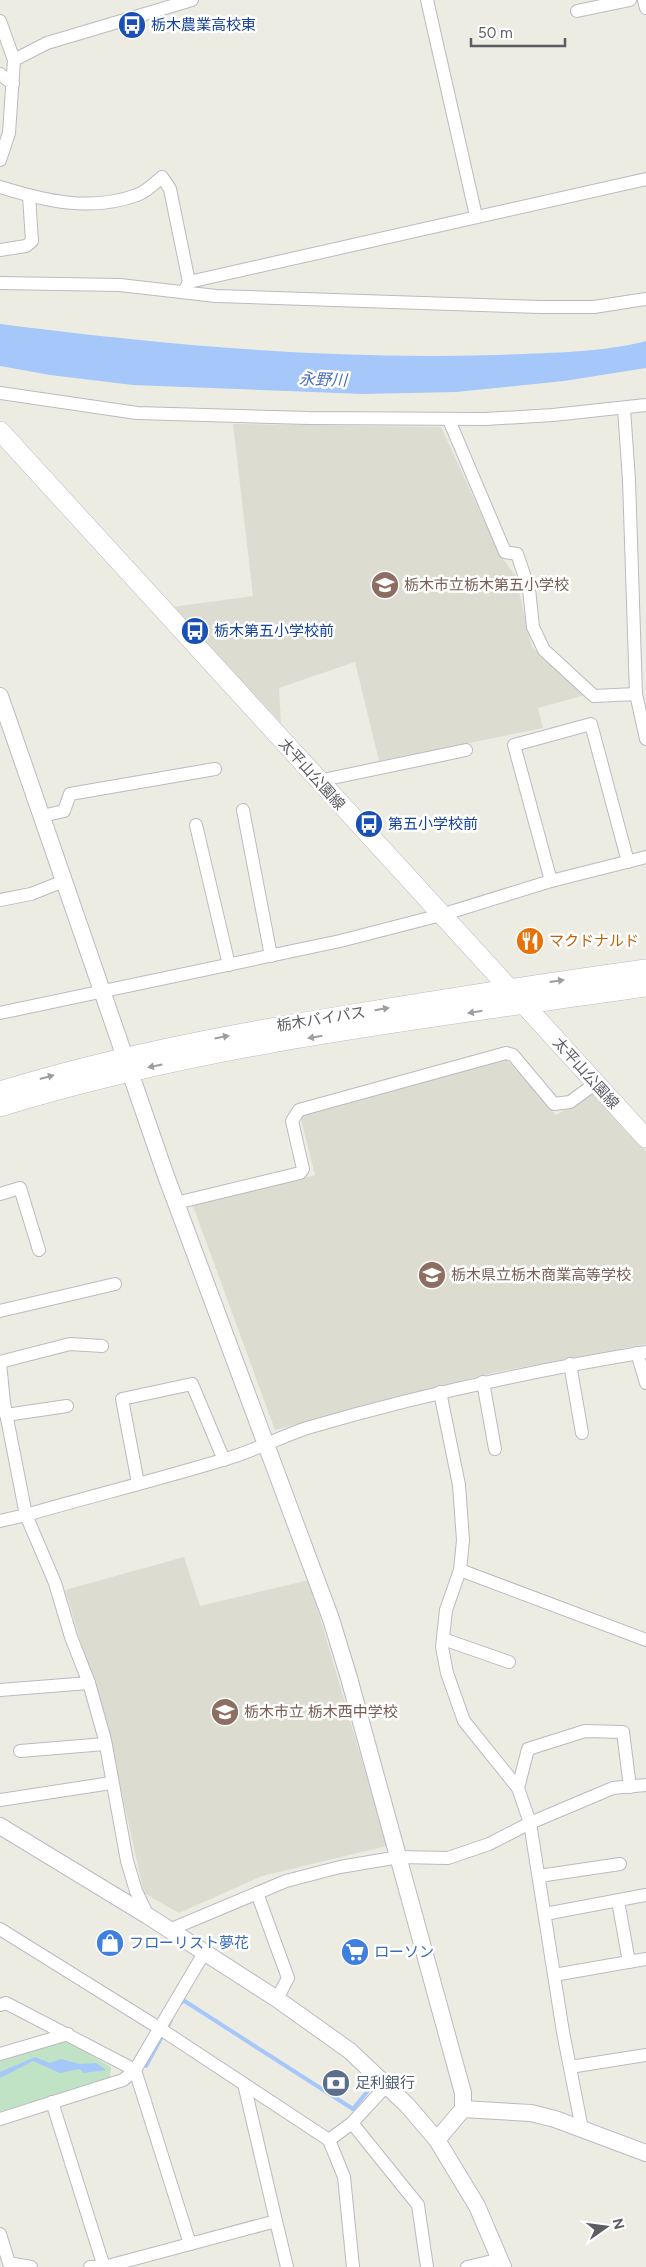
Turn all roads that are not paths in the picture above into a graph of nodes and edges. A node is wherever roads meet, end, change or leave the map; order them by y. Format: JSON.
{"nodes":[{"id":1,"x":192,"y":0,"type":"edge"},
{"id":2,"x":427,"y":0,"type":"edge"},
{"id":3,"x":630,"y":0,"type":"edge"},
{"id":4,"x":644,"y":0,"type":"edge"},
{"id":5,"x":646,"y":8,"type":"edge"},
{"id":6,"x":577,"y":11,"type":"dead end"},
{"id":7,"x":0,"y":21,"type":"edge"},
{"id":8,"x":14,"y":60,"type":"junction"},
{"id":9,"x":0,"y":74,"type":"edge"},
{"id":10,"x":13,"y":84,"type":"junction"},
{"id":11,"x":0,"y":160,"type":"edge"},
{"id":12,"x":646,"y":179,"type":"edge"},
{"id":13,"x":0,"y":187,"type":"edge"},
{"id":14,"x":29,"y":196,"type":"junction"},
{"id":15,"x":476,"y":216,"type":"junction"},
{"id":16,"x":0,"y":250,"type":"edge"},
{"id":17,"x":0,"y":283,"type":"edge"},
{"id":18,"x":187,"y":287,"type":"junction"},
{"id":19,"x":646,"y":299,"type":"edge"},
{"id":20,"x":0,"y":393,"type":"edge"},
{"id":21,"x":646,"y":405,"type":"edge"},
{"id":22,"x":624,"y":409,"type":"junction"},
{"id":23,"x":449,"y":420,"type":"junction"},
{"id":24,"x":0,"y":431,"type":"edge"},
{"id":25,"x":640,"y":667,"type":"edge"},
{"id":26,"x":636,"y":694,"type":"junction"},
{"id":27,"x":1,"y":699,"type":"edge"},
{"id":28,"x":646,"y":739,"type":"edge"},
{"id":29,"x":466,"y":750,"type":"dead end"},
{"id":30,"x":215,"y":769,"type":"dead end"},
{"id":31,"x":318,"y":781,"type":"junction"},
{"id":32,"x":243,"y":810,"type":"dead end"},
{"id":33,"x":42,"y":816,"type":"junction"},
{"id":34,"x":196,"y":825,"type":"dead end"},
{"id":35,"x":646,"y":857,"type":"edge"},
{"id":36,"x":628,"y":862,"type":"junction"},
{"id":37,"x":551,"y":880,"type":"junction"},
{"id":38,"x":64,"y":881,"type":"junction"},
{"id":39,"x":0,"y":900,"type":"edge"},
{"id":40,"x":441,"y":915,"type":"junction"},
{"id":41,"x":271,"y":956,"type":"junction"},
{"id":42,"x":229,"y":965,"type":"junction"},
{"id":43,"x":646,"y":969,"type":"edge"},
{"id":44,"x":646,"y":986,"type":"edge"},
{"id":45,"x":508,"y":988,"type":"junction"},
{"id":46,"x":103,"y":992,"type":"junction"},
{"id":47,"x":524,"y":1004,"type":"junction"},
{"id":48,"x":0,"y":1013,"type":"edge"},
{"id":49,"x":128,"y":1063,"type":"junction"},
{"id":50,"x":596,"y":1083,"type":"junction"},
{"id":51,"x":0,"y":1091,"type":"edge"},
{"id":52,"x":0,"y":1108,"type":"edge"},
{"id":53,"x":646,"y":1138,"type":"edge"},
{"id":54,"x":0,"y":1194,"type":"edge"},
{"id":55,"x":176,"y":1203,"type":"junction"},
{"id":56,"x":39,"y":1250,"type":"dead end"},
{"id":57,"x":115,"y":1284,"type":"dead end"},
{"id":58,"x":0,"y":1310,"type":"edge"},
{"id":59,"x":102,"y":1346,"type":"dead end"},
{"id":60,"x":641,"y":1352,"type":"edge"},
{"id":61,"x":0,"y":1362,"type":"edge"},
{"id":62,"x":570,"y":1364,"type":"junction"},
{"id":63,"x":483,"y":1382,"type":"junction"},
{"id":64,"x":646,"y":1383,"type":"edge"},
{"id":65,"x":440,"y":1392,"type":"junction"},
{"id":66,"x":67,"y":1406,"type":"dead end"},
{"id":67,"x":6,"y":1415,"type":"junction"},
{"id":68,"x":582,"y":1433,"type":"dead end"},
{"id":69,"x":266,"y":1443,"type":"junction"},
{"id":70,"x":494,"y":1449,"type":"dead end"},
{"id":71,"x":224,"y":1460,"type":"junction"},
{"id":72,"x":138,"y":1483,"type":"junction"},
{"id":73,"x":26,"y":1515,"type":"junction"},
{"id":74,"x":0,"y":1521,"type":"edge"},
{"id":75,"x":460,"y":1570,"type":"junction"},
{"id":76,"x":442,"y":1639,"type":"junction"},
{"id":77,"x":646,"y":1640,"type":"edge"},
{"id":78,"x":509,"y":1662,"type":"dead end"},
{"id":79,"x":90,"y":1683,"type":"junction"},
{"id":80,"x":0,"y":1690,"type":"edge"},
{"id":81,"x":106,"y":1744,"type":"junction"},
{"id":82,"x":20,"y":1751,"type":"dead end"},
{"id":83,"x":111,"y":1783,"type":"junction"},
{"id":84,"x":646,"y":1785,"type":"edge"},
{"id":85,"x":630,"y":1786,"type":"junction"},
{"id":86,"x":518,"y":1788,"type":"junction"},
{"id":87,"x":0,"y":1800,"type":"edge"},
{"id":88,"x":530,"y":1823,"type":"junction"},
{"id":89,"x":0,"y":1826,"type":"edge"},
{"id":90,"x":398,"y":1857,"type":"junction"},
{"id":91,"x":620,"y":1864,"type":"dead end"},
{"id":92,"x":538,"y":1876,"type":"junction"},
{"id":93,"x":257,"y":1893,"type":"junction"},
{"id":94,"x":646,"y":1895,"type":"edge"},
{"id":95,"x":618,"y":1901,"type":"junction"},
{"id":96,"x":545,"y":1914,"type":"junction"},
{"id":97,"x":148,"y":1916,"type":"junction"},
{"id":98,"x":0,"y":1929,"type":"edge"},
{"id":99,"x":169,"y":1930,"type":"junction"},
{"id":100,"x":204,"y":1953,"type":"junction"},
{"id":101,"x":646,"y":1960,"type":"edge"},
{"id":102,"x":629,"y":1962,"type":"junction"},
{"id":103,"x":554,"y":1976,"type":"junction"},
{"id":104,"x":277,"y":1999,"type":"junction"},
{"id":105,"x":0,"y":2005,"type":"edge"},
{"id":106,"x":159,"y":2028,"type":"junction"},
{"id":107,"x":68,"y":2034,"type":"junction"},
{"id":108,"x":0,"y":2054,"type":"edge"},
{"id":109,"x":646,"y":2055,"type":"edge"},
{"id":110,"x":570,"y":2067,"type":"junction"},
{"id":111,"x":135,"y":2070,"type":"junction"},
{"id":112,"x":244,"y":2084,"type":"junction"},
{"id":113,"x":387,"y":2085,"type":"junction"},
{"id":114,"x":52,"y":2102,"type":"junction"},
{"id":115,"x":463,"y":2109,"type":"junction"},
{"id":116,"x":0,"y":2119,"type":"edge"},
{"id":117,"x":352,"y":2123,"type":"junction"},
{"id":118,"x":582,"y":2129,"type":"junction"},
{"id":119,"x":329,"y":2140,"type":"junction"},
{"id":120,"x":436,"y":2140,"type":"junction"},
{"id":121,"x":646,"y":2153,"type":"edge"},
{"id":122,"x":276,"y":2221,"type":"junction"},
{"id":123,"x":0,"y":2234,"type":"edge"},
{"id":124,"x":190,"y":2244,"type":"junction"},
{"id":125,"x":148,"y":2262,"type":"edge"},
{"id":126,"x":502,"y":2263,"type":"edge"},
{"id":127,"x":31,"y":2267,"type":"edge"},
{"id":128,"x":90,"y":2267,"type":"edge"},
{"id":129,"x":104,"y":2267,"type":"edge"},
{"id":130,"x":287,"y":2267,"type":"edge"},
{"id":131,"x":353,"y":2267,"type":"edge"},
{"id":132,"x":427,"y":2267,"type":"edge"},
{"id":133,"x":467,"y":2267,"type":"edge"}],
"edges":[{"from":1,"to":8,"type":"street"},
{"from":2,"to":15,"type":"street"},
{"from":3,"to":6,"type":"street"},
{"from":4,"to":5,"type":"street"},
{"from":7,"to":8,"type":"street"},
{"from":8,"to":10,"type":"street"},
{"from":9,"to":10,"type":"street"},
{"from":10,"to":11,"type":"street"},
{"from":12,"to":15,"type":"street"},
{"from":13,"to":14,"type":"street"},
{"from":14,"to":16,"type":"street"},
{"from":14,"to":18,"type":"street"},
{"from":15,"to":18,"type":"street"},
{"from":17,"to":18,"type":"street"},
{"from":18,"to":19,"type":"street"},
{"from":20,"to":23,"type":"street"},
{"from":21,"to":22,"type":"street"},
{"from":22,"to":23,"type":"street"},
{"from":22,"to":25,"type":"street"},
{"from":23,"to":26,"type":"street"},
{"from":24,"to":31,"type":"main road","name":"太平山公園線"},
{"from":25,"to":26,"type":"street"},
{"from":26,"to":28,"type":"street"},
{"from":27,"to":33,"type":"street"},
{"from":29,"to":31,"type":"street"},
{"from":30,"to":33,"type":"street"},
{"from":31,"to":40,"type":"main road","name":"太平山公園線"},
{"from":32,"to":41,"type":"street"},
{"from":33,"to":38,"type":"street"},
{"from":34,"to":42,"type":"street"},
{"from":35,"to":36,"type":"street"},
{"from":36,"to":37,"type":"street"},
{"from":36,"to":37,"type":"street"},
{"from":37,"to":40,"type":"street"},
{"from":38,"to":39,"type":"street"},
{"from":38,"to":46,"type":"street"},
{"from":40,"to":41,"type":"street"},
{"from":40,"to":45,"type":"main road","name":"太平山公園線"},
{"from":41,"to":42,"type":"street"},
{"from":42,"to":46,"type":"street"},
{"from":45,"to":43,"type":"main road","name":"栃木バイパス","one_way":true},
{"from":44,"to":47,"type":"main road","name":"栃木バイパス"},
{"from":45,"to":47,"type":"main road","name":"太平山公園線"},
{"from":49,"to":45,"type":"main road","name":"栃木バイパス","one_way":true},
{"from":46,"to":48,"type":"street"},
{"from":46,"to":49,"type":"street"},
{"from":47,"to":49,"type":"main road","name":"栃木バイパス","one_way":true},
{"from":47,"to":50,"type":"main road","name":"太平山公園線"},
{"from":51,"to":49,"type":"main road","name":"栃木バイパス","one_way":true},
{"from":49,"to":52,"type":"main road","name":"栃木バイパス"},
{"from":49,"to":55,"type":"street"},
{"from":50,"to":53,"type":"main road","name":"太平山公園線"},
{"from":50,"to":55,"type":"street"},
{"from":54,"to":56,"type":"street"},
{"from":55,"to":69,"type":"street"},
{"from":57,"to":58,"type":"street"},
{"from":59,"to":61,"type":"street"},
{"from":60,"to":62,"type":"street"},
{"from":60,"to":64,"type":"street"},
{"from":61,"to":67,"type":"street"},
{"from":62,"to":63,"type":"street"},
{"from":62,"to":68,"type":"street"},
{"from":63,"to":65,"type":"street"},
{"from":63,"to":70,"type":"street"},
{"from":65,"to":69,"type":"street"},
{"from":65,"to":75,"type":"street"},
{"from":66,"to":67,"type":"street"},
{"from":67,"to":73,"type":"street"},
{"from":69,"to":71,"type":"street"},
{"from":69,"to":90,"type":"street"},
{"from":71,"to":72,"type":"street"},
{"from":71,"to":72,"type":"street"},
{"from":72,"to":73,"type":"street"},
{"from":73,"to":74,"type":"street"},
{"from":73,"to":79,"type":"street"},
{"from":75,"to":76,"type":"street"},
{"from":75,"to":77,"type":"street"},
{"from":76,"to":78,"type":"street"},
{"from":76,"to":86,"type":"street"},
{"from":79,"to":80,"type":"street"},
{"from":79,"to":81,"type":"street"},
{"from":81,"to":82,"type":"street"},
{"from":81,"to":83,"type":"street"},
{"from":83,"to":87,"type":"street"},
{"from":83,"to":97,"type":"street"},
{"from":84,"to":85,"type":"street"},
{"from":85,"to":86,"type":"street"},
{"from":85,"to":88,"type":"street"},
{"from":86,"to":88,"type":"street"},
{"from":88,"to":90,"type":"street"},
{"from":88,"to":92,"type":"street"},
{"from":89,"to":97,"type":"street"},
{"from":90,"to":93,"type":"street"},
{"from":90,"to":115,"type":"street"},
{"from":91,"to":92,"type":"street"},
{"from":92,"to":96,"type":"street"},
{"from":93,"to":99,"type":"street"},
{"from":93,"to":104,"type":"street"},
{"from":94,"to":95,"type":"street"},
{"from":95,"to":96,"type":"street"},
{"from":95,"to":102,"type":"street"},
{"from":96,"to":103,"type":"street"},
{"from":97,"to":99,"type":"street"},
{"from":98,"to":106,"type":"street"},
{"from":99,"to":100,"type":"street"},
{"from":100,"to":104,"type":"street"},
{"from":100,"to":106,"type":"street"},
{"from":101,"to":102,"type":"street"},
{"from":102,"to":103,"type":"street"},
{"from":103,"to":110,"type":"street"},
{"from":104,"to":113,"type":"street"},
{"from":105,"to":107,"type":"street"},
{"from":106,"to":111,"type":"street"},
{"from":106,"to":112,"type":"street"},
{"from":107,"to":108,"type":"street"},
{"from":107,"to":111,"type":"street"},
{"from":109,"to":110,"type":"street"},
{"from":110,"to":118,"type":"street"},
{"from":111,"to":114,"type":"street"},
{"from":111,"to":124,"type":"street"},
{"from":112,"to":119,"type":"street"},
{"from":112,"to":122,"type":"street"},
{"from":113,"to":117,"type":"street"},
{"from":113,"to":120,"type":"street"},
{"from":114,"to":116,"type":"street"},
{"from":114,"to":129,"type":"street"},
{"from":115,"to":118,"type":"street"},
{"from":115,"to":120,"type":"street"},
{"from":117,"to":119,"type":"street"},
{"from":117,"to":132,"type":"street"},
{"from":118,"to":121,"type":"street"},
{"from":119,"to":131,"type":"street"},
{"from":120,"to":126,"type":"street"},
{"from":122,"to":124,"type":"street"},
{"from":122,"to":130,"type":"street"},
{"from":123,"to":127,"type":"street"},
{"from":124,"to":125,"type":"street"},
{"from":125,"to":129,"type":"street"},
{"from":126,"to":133,"type":"street"},
{"from":128,"to":129,"type":"street"}]}
